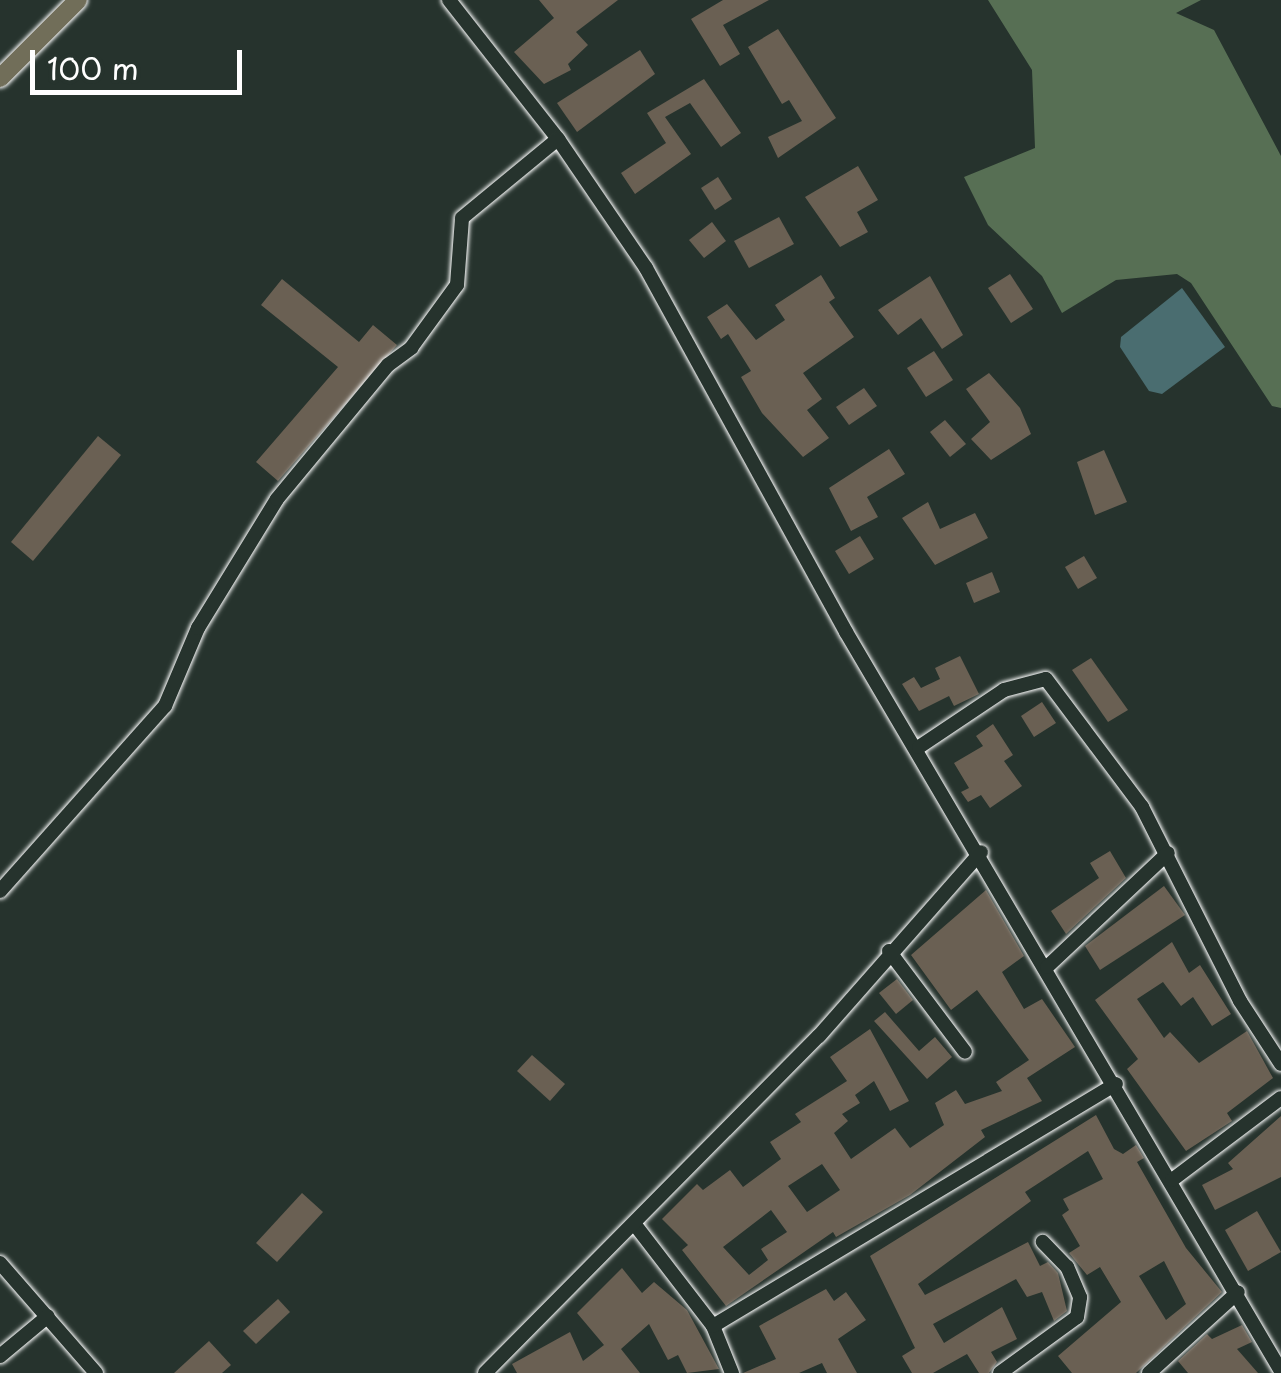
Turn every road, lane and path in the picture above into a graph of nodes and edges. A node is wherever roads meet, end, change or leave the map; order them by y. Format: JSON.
{"nodes":[{"id":1,"x":78,"y":0,"type":"edge"},
{"id":2,"x":449,"y":0,"type":"edge"},
{"id":3,"x":0,"y":78,"type":"edge"},
{"id":4,"x":558,"y":139,"type":"junction"},
{"id":5,"x":919,"y":747,"type":"junction"},
{"id":6,"x":981,"y":852,"type":"junction"},
{"id":7,"x":1168,"y":853,"type":"junction"},
{"id":8,"x":0,"y":891,"type":"edge"},
{"id":9,"x":889,"y":952,"type":"junction"},
{"id":10,"x":1047,"y":967,"type":"junction"},
{"id":11,"x":965,"y":1052,"type":"dead end"},
{"id":12,"x":1281,"y":1064,"type":"edge"},
{"id":13,"x":1116,"y":1084,"type":"junction"},
{"id":14,"x":1281,"y":1098,"type":"edge"},
{"id":15,"x":1172,"y":1180,"type":"junction"},
{"id":16,"x":636,"y":1226,"type":"junction"},
{"id":17,"x":1042,"y":1242,"type":"dead end"},
{"id":18,"x":0,"y":1262,"type":"edge"},
{"id":19,"x":1238,"y":1292,"type":"junction"},
{"id":20,"x":48,"y":1316,"type":"junction"},
{"id":21,"x":713,"y":1326,"type":"junction"},
{"id":22,"x":0,"y":1356,"type":"edge"},
{"id":23,"x":1162,"y":1359,"type":"junction"},
{"id":24,"x":1281,"y":1372,"type":"edge"},
{"id":25,"x":96,"y":1373,"type":"edge"},
{"id":26,"x":486,"y":1373,"type":"edge"},
{"id":27,"x":732,"y":1373,"type":"edge"},
{"id":28,"x":1000,"y":1373,"type":"edge"},
{"id":29,"x":1149,"y":1373,"type":"edge"},
{"id":30,"x":1175,"y":1373,"type":"edge"}],
"edges":[{"from":1,"to":3,"type":"main road"},
{"from":2,"to":4,"type":"street"},
{"from":4,"to":5,"type":"street"},
{"from":4,"to":8,"type":"street"},
{"from":5,"to":6,"type":"street"},
{"from":5,"to":7,"type":"street"},
{"from":6,"to":9,"type":"street"},
{"from":6,"to":10,"type":"street"},
{"from":7,"to":10,"type":"street"},
{"from":7,"to":12,"type":"street"},
{"from":9,"to":11,"type":"street"},
{"from":9,"to":16,"type":"street"},
{"from":10,"to":13,"type":"street"},
{"from":13,"to":15,"type":"street"},
{"from":13,"to":21,"type":"street"},
{"from":14,"to":15,"type":"street"},
{"from":15,"to":19,"type":"street"},
{"from":16,"to":21,"type":"street"},
{"from":16,"to":26,"type":"street"},
{"from":17,"to":28,"type":"street"},
{"from":18,"to":20,"type":"street"},
{"from":19,"to":23,"type":"street"},
{"from":19,"to":24,"type":"street"},
{"from":20,"to":22,"type":"street"},
{"from":20,"to":25,"type":"street"},
{"from":21,"to":27,"type":"street"},
{"from":23,"to":29,"type":"street"},
{"from":23,"to":30,"type":"street"}]}
